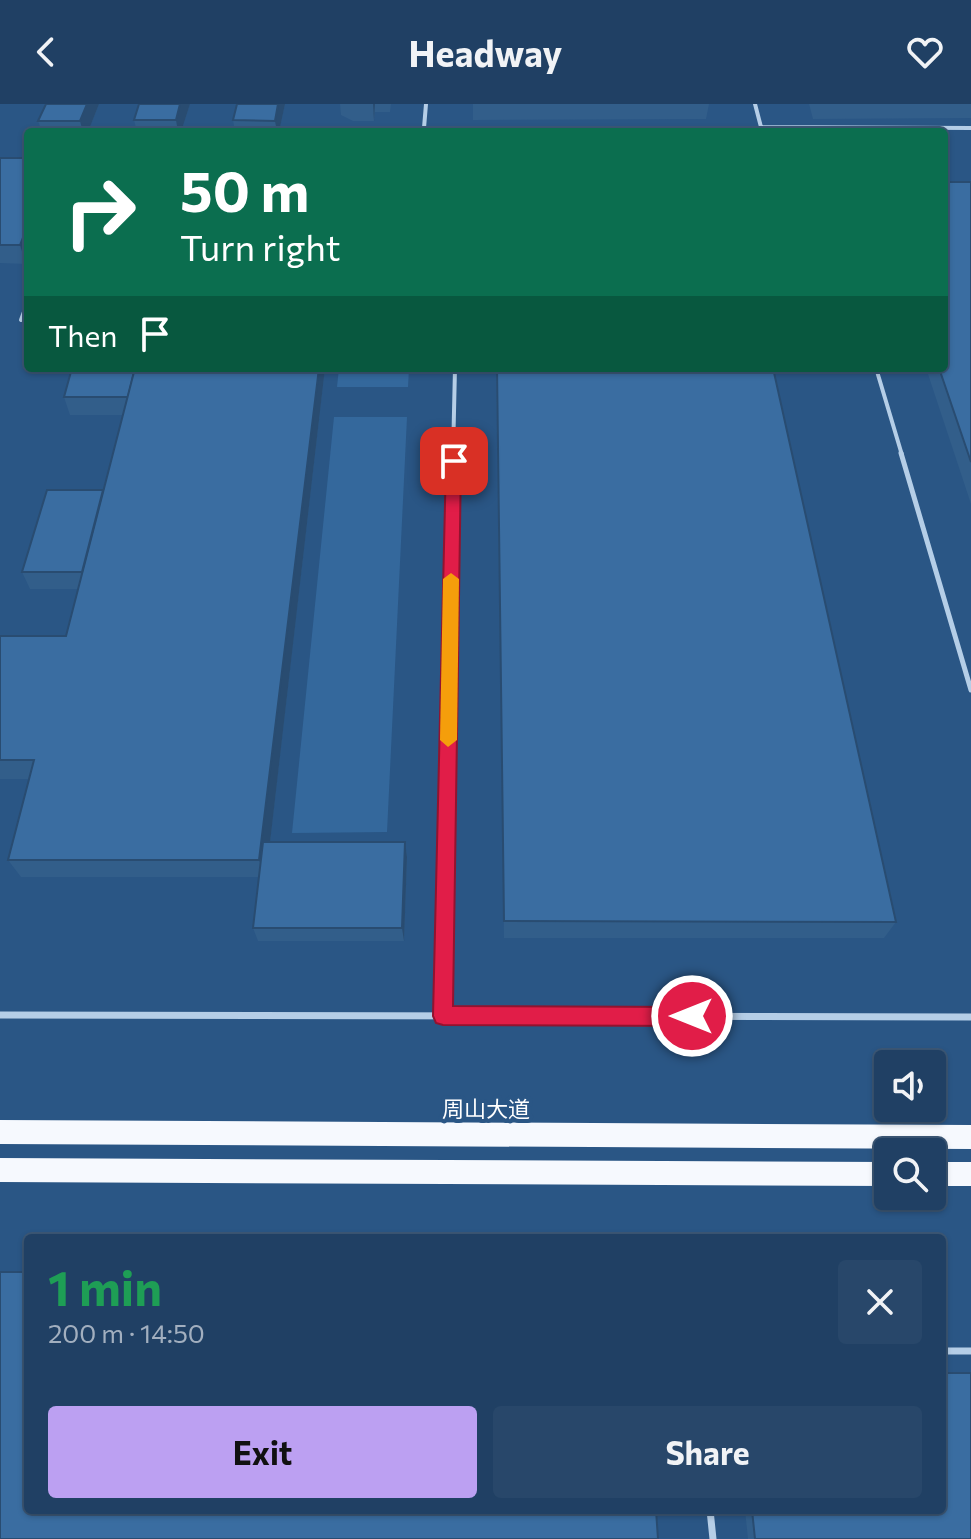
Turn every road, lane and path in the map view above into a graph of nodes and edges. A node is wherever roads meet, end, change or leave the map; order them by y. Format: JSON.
{"nodes":[{"id":1,"x":426,"y":104,"type":"edge"},
{"id":2,"x":755,"y":104,"type":"edge"},
{"id":3,"x":424,"y":128,"type":"dead end"},
{"id":4,"x":971,"y":128,"type":"edge"},
{"id":5,"x":24,"y":312,"type":"edge"},
{"id":6,"x":21,"y":320,"type":"dead end"},
{"id":7,"x":455,"y":372,"type":"edge"},
{"id":8,"x":877,"y":372,"type":"edge"},
{"id":9,"x":971,"y":690,"type":"edge"},
{"id":10,"x":0,"y":1015,"type":"edge"},
{"id":11,"x":443,"y":1016,"type":"junction"},
{"id":12,"x":971,"y":1017,"type":"edge"},
{"id":13,"x":0,"y":1132,"type":"edge"},
{"id":14,"x":971,"y":1137,"type":"edge"},
{"id":15,"x":0,"y":1170,"type":"edge"},
{"id":16,"x":874,"y":1174,"type":"edge"},
{"id":17,"x":946,"y":1174,"type":"edge"},
{"id":18,"x":971,"y":1174,"type":"edge"},
{"id":19,"x":946,"y":1351,"type":"edge"},
{"id":20,"x":971,"y":1351,"type":"edge"},
{"id":21,"x":710,"y":1514,"type":"edge"},
{"id":22,"x":713,"y":1539,"type":"edge"}],
"edges":[{"from":1,"to":3,"type":"lane"},
{"from":2,"to":4,"type":"lane"},
{"from":5,"to":6,"type":"lane"},
{"from":7,"to":11,"type":"lane"},
{"from":8,"to":9,"type":"lane"},
{"from":10,"to":11,"type":"lane"},
{"from":11,"to":12,"type":"lane"},
{"from":13,"to":14,"type":"main road","name":"周山大道"},
{"from":15,"to":16,"type":"main road"},
{"from":17,"to":18,"type":"main road"},
{"from":19,"to":20,"type":"lane"},
{"from":21,"to":22,"type":"lane"}]}
